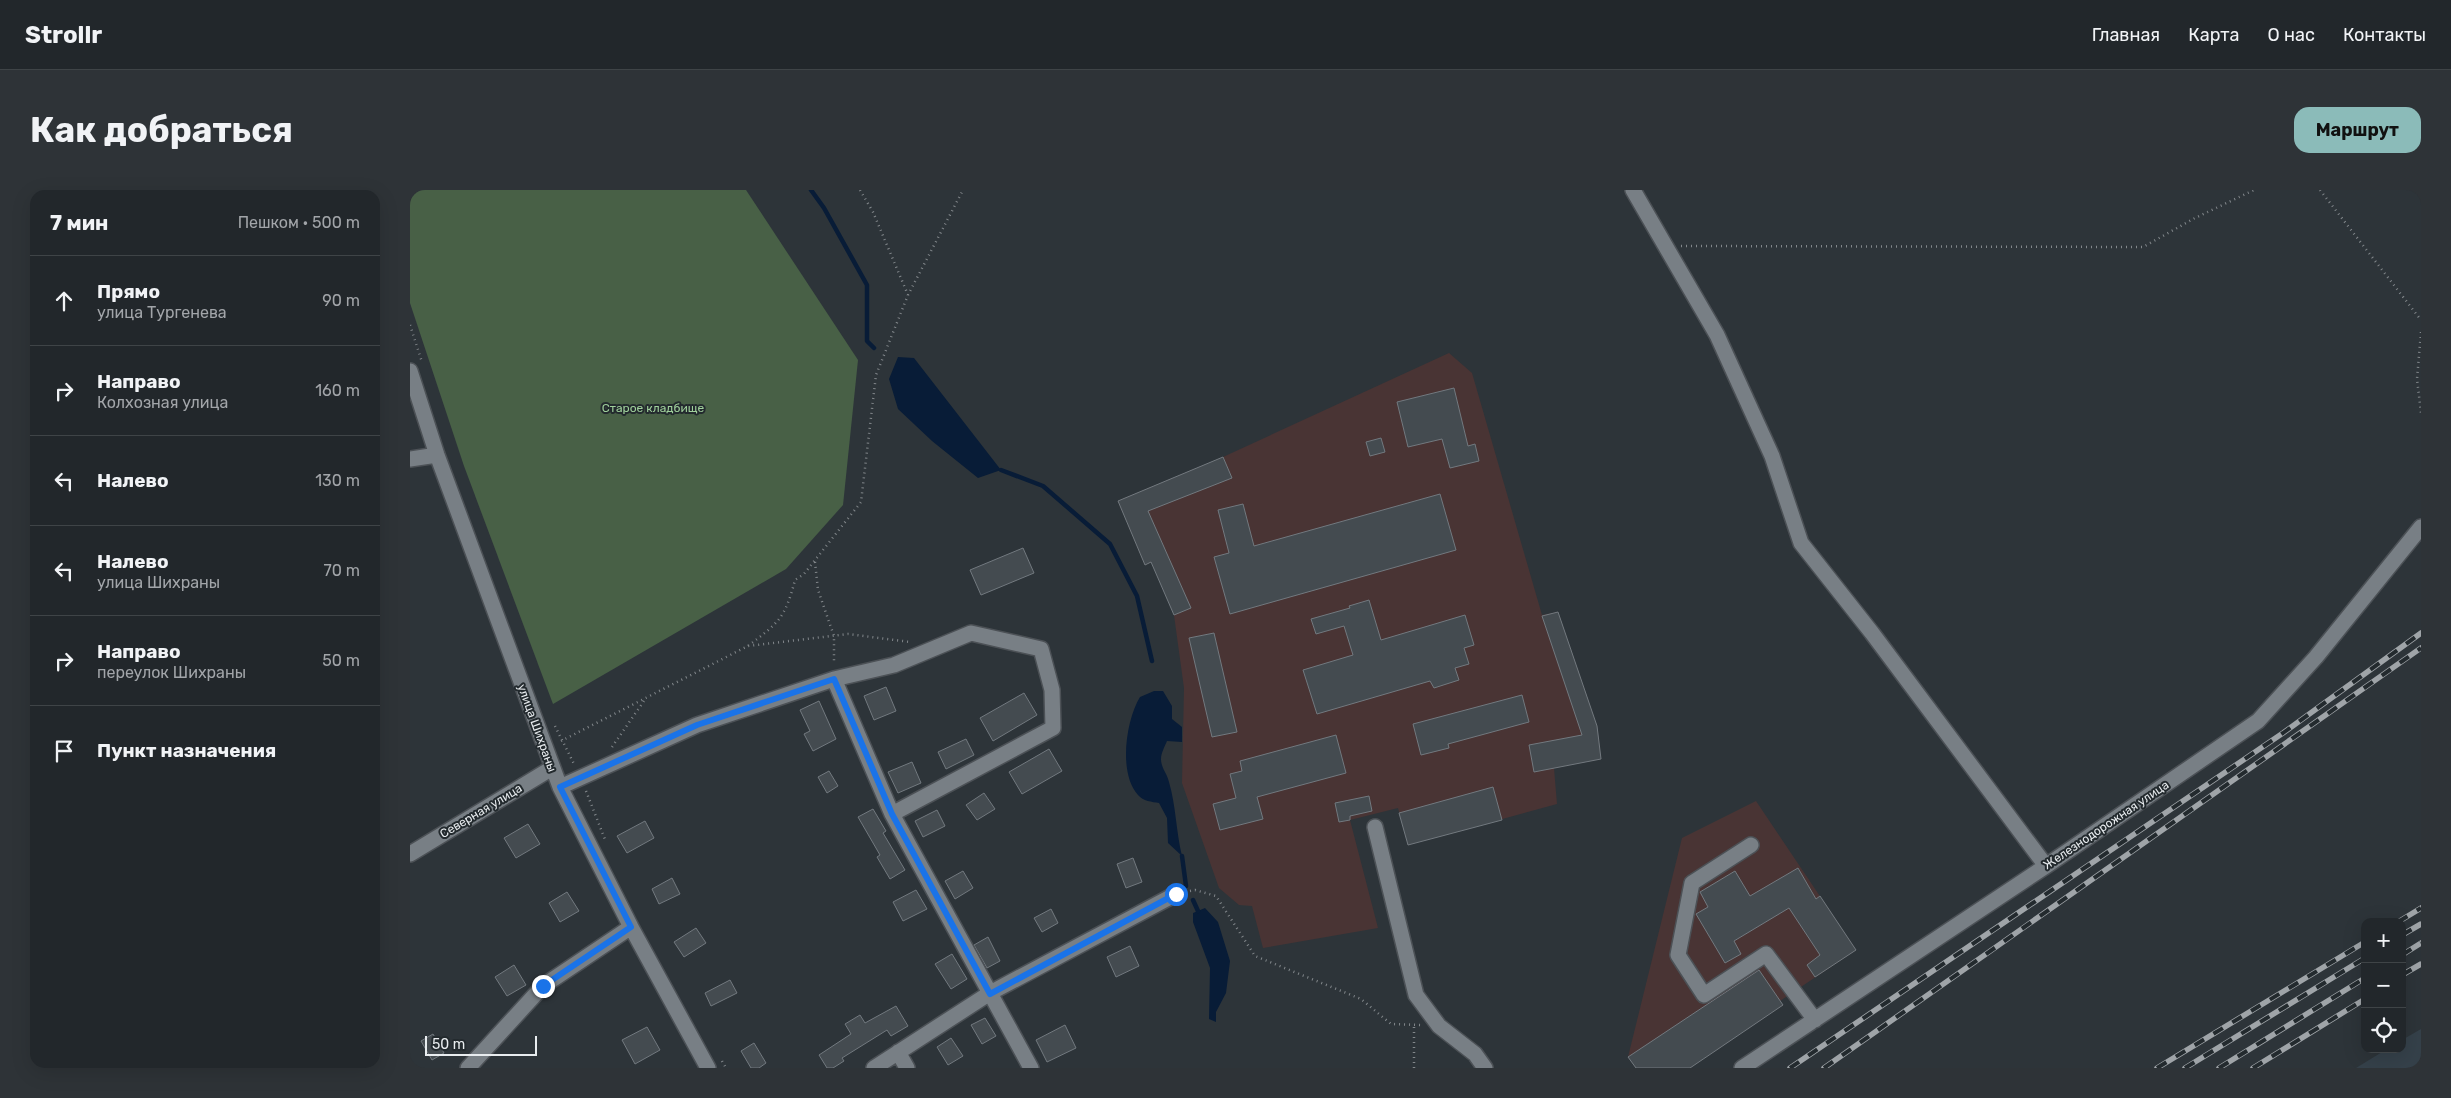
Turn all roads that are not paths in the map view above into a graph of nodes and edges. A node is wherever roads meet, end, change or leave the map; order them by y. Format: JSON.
{"nodes":[{"id":1,"x":1633,"y":190,"type":"edge"},
{"id":2,"x":416,"y":366,"type":"edge"},
{"id":3,"x":437,"y":454,"type":"junction"},
{"id":4,"x":414,"y":457,"type":"edge"},
{"id":5,"x":2421,"y":527,"type":"edge"},
{"id":6,"x":834,"y":679,"type":"junction"},
{"id":7,"x":552,"y":768,"type":"junction"},
{"id":8,"x":560,"y":787,"type":"junction"},
{"id":9,"x":892,"y":814,"type":"junction"},
{"id":10,"x":1375,"y":827,"type":"dead end"},
{"id":11,"x":1751,"y":845,"type":"dead end"},
{"id":12,"x":410,"y":854,"type":"edge"},
{"id":13,"x":2046,"y":866,"type":"junction"},
{"id":14,"x":1176,"y":894,"type":"road end"},
{"id":15,"x":631,"y":927,"type":"junction"},
{"id":16,"x":990,"y":994,"type":"junction"},
{"id":17,"x":1815,"y":1020,"type":"junction"},
{"id":18,"x":898,"y":1052,"type":"junction"},
{"id":19,"x":468,"y":1068,"type":"edge"},
{"id":20,"x":708,"y":1068,"type":"edge"},
{"id":21,"x":874,"y":1068,"type":"edge"},
{"id":22,"x":908,"y":1068,"type":"edge"},
{"id":23,"x":1031,"y":1068,"type":"edge"},
{"id":24,"x":1485,"y":1068,"type":"edge"},
{"id":25,"x":1742,"y":1068,"type":"edge"}],
"edges":[{"from":1,"to":13,"type":"street"},
{"from":2,"to":3,"type":"street","name":"улица Шихраны"},
{"from":3,"to":4,"type":"street"},
{"from":3,"to":7,"type":"street","name":"улица Шихраны"},
{"from":5,"to":13,"type":"street","name":"Железнодорожная улица"},
{"from":6,"to":8,"type":"street"},
{"from":6,"to":9,"type":"street"},
{"from":6,"to":9,"type":"street"},
{"from":7,"to":8,"type":"street","name":"улица Шихраны"},
{"from":7,"to":12,"type":"street","name":"Северная улица"},
{"from":8,"to":15,"type":"street","name":"улица Шихраны"},
{"from":9,"to":16,"type":"street"},
{"from":10,"to":24,"type":"street"},
{"from":11,"to":17,"type":"street"},
{"from":13,"to":17,"type":"street","name":"Железнодорожная улица"},
{"from":14,"to":16,"type":"street"},
{"from":15,"to":19,"type":"street"},
{"from":15,"to":20,"type":"street","name":"улица Шихраны"},
{"from":16,"to":18,"type":"street"},
{"from":16,"to":23,"type":"street"},
{"from":17,"to":25,"type":"street","name":"Железнодорожная улица"},
{"from":18,"to":21,"type":"street"},
{"from":18,"to":22,"type":"street"}]}
